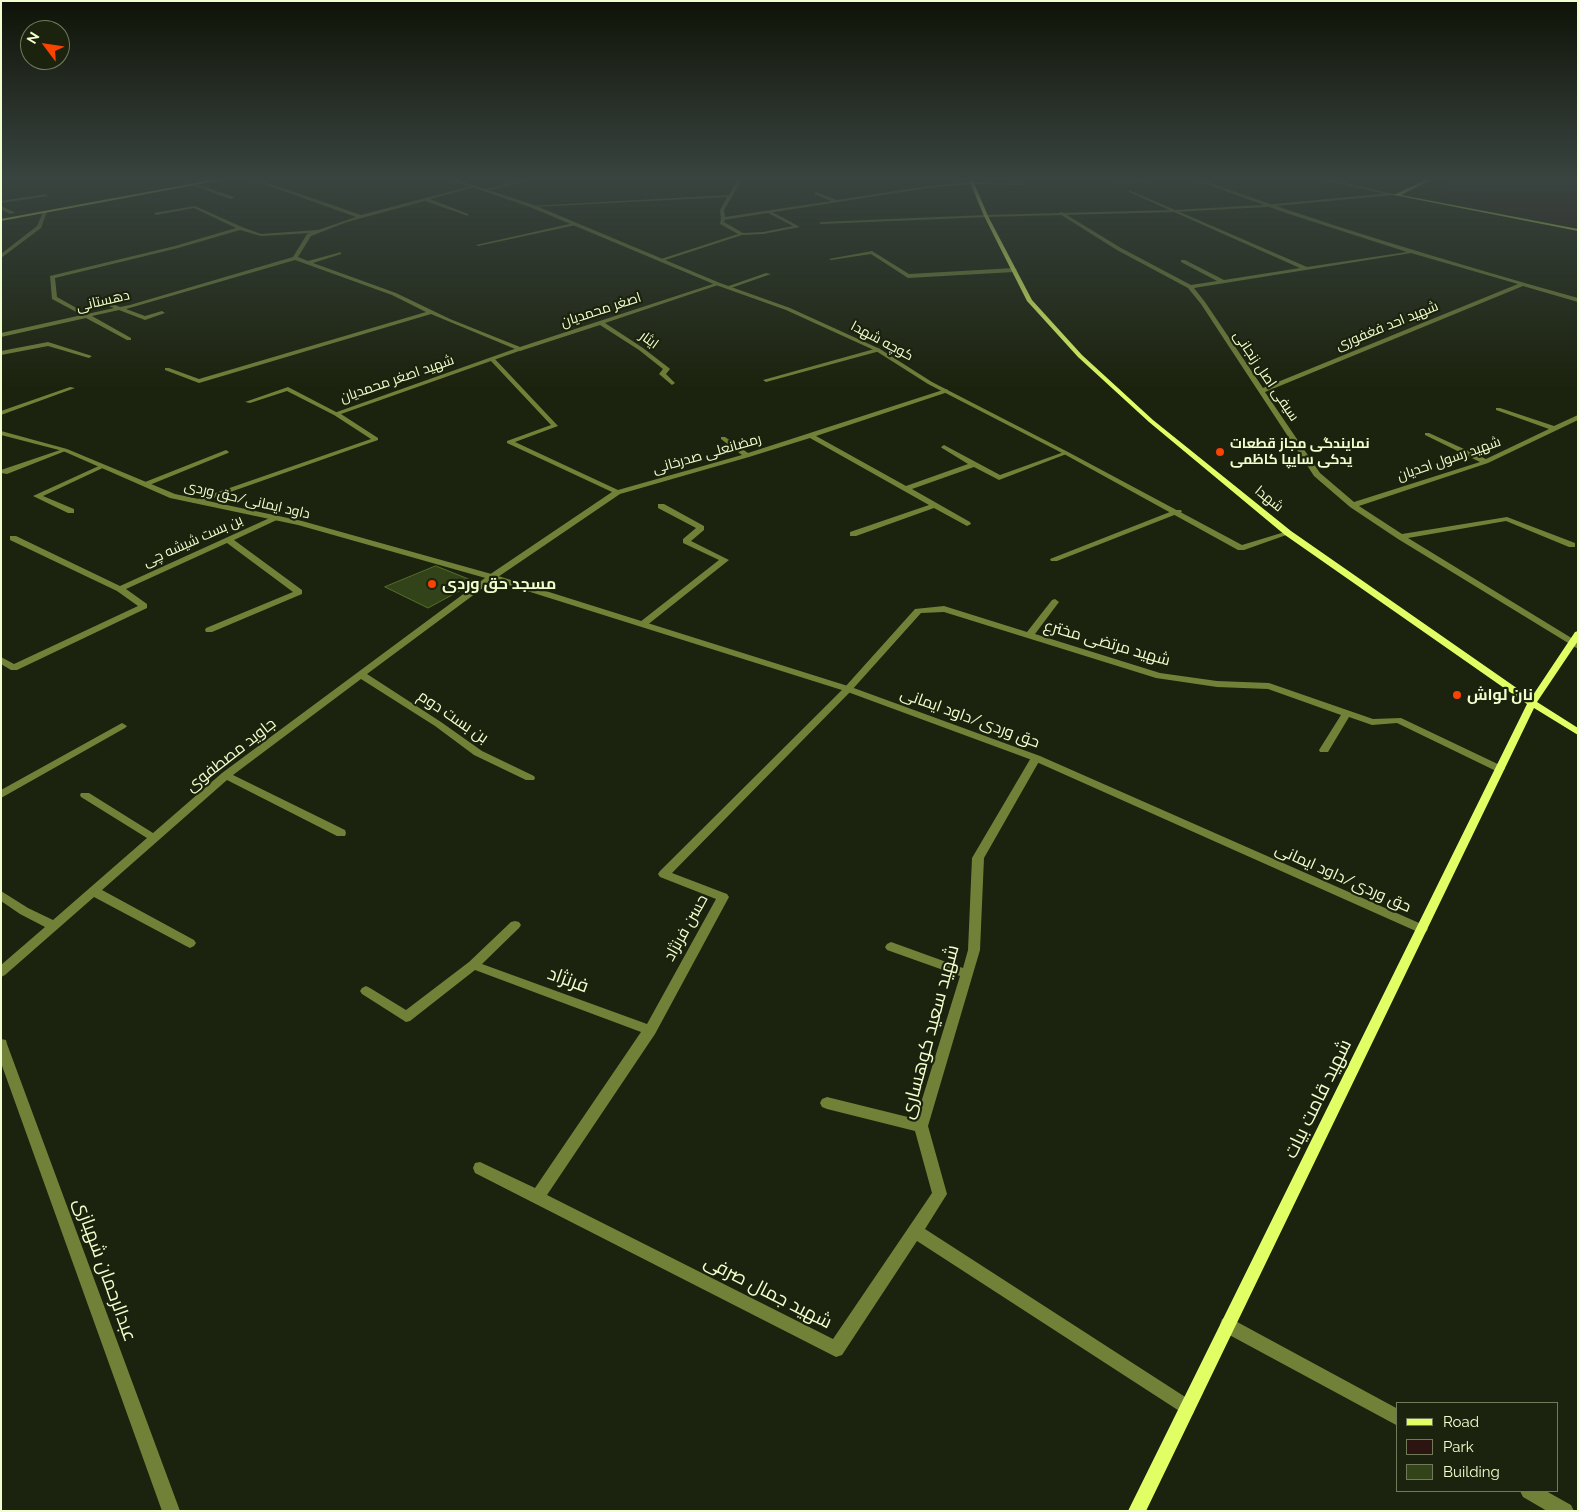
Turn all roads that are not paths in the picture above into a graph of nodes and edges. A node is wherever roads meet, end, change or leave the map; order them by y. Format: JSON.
{"nodes":[{"id":1,"x":12,"y":249,"type":"edge"},
{"id":2,"x":174,"y":249,"type":"edge"},
{"id":3,"x":301,"y":249,"type":"edge"},
{"id":4,"x":633,"y":249,"type":"edge"},
{"id":5,"x":696,"y":249,"type":"edge"},
{"id":6,"x":1003,"y":249,"type":"edge"},
{"id":7,"x":1119,"y":249,"type":"edge"},
{"id":8,"x":1260,"y":249,"type":"edge"},
{"id":9,"x":1401,"y":249,"type":"edge"},
{"id":10,"x":1412,"y":252,"type":"junction"},
{"id":11,"x":339,"y":253,"type":"dead end"},
{"id":12,"x":1,"y":257,"type":"edge"},
{"id":13,"x":295,"y":258,"type":"junction"},
{"id":14,"x":831,"y":258,"type":"dead end"},
{"id":15,"x":660,"y":260,"type":"junction"},
{"id":16,"x":1183,"y":261,"type":"dead end"},
{"id":17,"x":307,"y":263,"type":"junction"},
{"id":18,"x":1307,"y":269,"type":"junction"},
{"id":19,"x":1014,"y":270,"type":"junction"},
{"id":20,"x":768,"y":274,"type":"dead end"},
{"id":21,"x":1223,"y":282,"type":"junction"},
{"id":22,"x":718,"y":284,"type":"junction"},
{"id":23,"x":1523,"y":284,"type":"junction"},
{"id":24,"x":728,"y":287,"type":"junction"},
{"id":25,"x":1190,"y":287,"type":"junction"},
{"id":26,"x":1578,"y":300,"type":"edge"},
{"id":27,"x":100,"y":301,"type":"dead end"},
{"id":28,"x":120,"y":309,"type":"junction"},
{"id":29,"x":431,"y":312,"type":"junction"},
{"id":30,"x":162,"y":313,"type":"dead end"},
{"id":31,"x":86,"y":317,"type":"junction"},
{"id":32,"x":600,"y":322,"type":"junction"},
{"id":33,"x":1,"y":335,"type":"edge"},
{"id":34,"x":129,"y":339,"type":"dead end"},
{"id":35,"x":520,"y":349,"type":"junction"},
{"id":36,"x":878,"y":350,"type":"junction"},
{"id":37,"x":1,"y":353,"type":"edge"},
{"id":38,"x":89,"y":356,"type":"dead end"},
{"id":39,"x":492,"y":359,"type":"junction"},
{"id":40,"x":166,"y":369,"type":"dead end"},
{"id":41,"x":766,"y":380,"type":"dead end"},
{"id":42,"x":672,"y":383,"type":"dead end"},
{"id":43,"x":72,"y":388,"type":"dead end"},
{"id":44,"x":1261,"y":390,"type":"junction"},
{"id":45,"x":946,"y":391,"type":"junction"},
{"id":46,"x":248,"y":402,"type":"dead end"},
{"id":47,"x":1498,"y":409,"type":"dead end"},
{"id":48,"x":1,"y":413,"type":"edge"},
{"id":49,"x":336,"y":414,"type":"junction"},
{"id":50,"x":1578,"y":417,"type":"edge"},
{"id":51,"x":1556,"y":429,"type":"junction"},
{"id":52,"x":1,"y":433,"type":"edge"},
{"id":53,"x":1427,"y":434,"type":"dead end"},
{"id":54,"x":812,"y":436,"type":"junction"},
{"id":55,"x":723,"y":438,"type":"dead end"},
{"id":56,"x":944,"y":447,"type":"dead end"},
{"id":57,"x":65,"y":450,"type":"junction"},
{"id":58,"x":226,"y":452,"type":"dead end"},
{"id":59,"x":1066,"y":453,"type":"junction"},
{"id":60,"x":747,"y":456,"type":"junction"},
{"id":61,"x":1486,"y":462,"type":"junction"},
{"id":62,"x":974,"y":464,"type":"junction"},
{"id":63,"x":103,"y":466,"type":"junction"},
{"id":64,"x":4,"y":472,"type":"dead end"},
{"id":65,"x":144,"y":484,"type":"junction"},
{"id":66,"x":906,"y":489,"type":"junction"},
{"id":67,"x":617,"y":492,"type":"junction"},
{"id":68,"x":196,"y":501,"type":"junction"},
{"id":69,"x":1352,"y":505,"type":"junction"},
{"id":70,"x":662,"y":506,"type":"dead end"},
{"id":71,"x":934,"y":506,"type":"junction"},
{"id":72,"x":71,"y":511,"type":"dead end"},
{"id":73,"x":1178,"y":512,"type":"junction"},
{"id":74,"x":277,"y":518,"type":"junction"},
{"id":75,"x":966,"y":524,"type":"dead end"},
{"id":76,"x":1288,"y":533,"type":"junction"},
{"id":77,"x":853,"y":534,"type":"dead end"},
{"id":78,"x":1401,"y":537,"type":"junction"},
{"id":79,"x":13,"y":538,"type":"dead end"},
{"id":80,"x":228,"y":540,"type":"junction"},
{"id":81,"x":1572,"y":545,"type":"dead end"},
{"id":82,"x":1054,"y":558,"type":"dead end"},
{"id":83,"x":492,"y":576,"type":"junction"},
{"id":84,"x":120,"y":589,"type":"junction"},
{"id":85,"x":1056,"y":602,"type":"dead end"},
{"id":86,"x":643,"y":624,"type":"junction"},
{"id":87,"x":210,"y":630,"type":"dead end"},
{"id":88,"x":1578,"y":634,"type":"edge"},
{"id":89,"x":1029,"y":636,"type":"junction"},
{"id":90,"x":1575,"y":645,"type":"edge"},
{"id":91,"x":1,"y":660,"type":"edge"},
{"id":92,"x":362,"y":675,"type":"junction"},
{"id":93,"x":848,"y":689,"type":"junction"},
{"id":94,"x":1532,"y":703,"type":"junction"},
{"id":95,"x":1347,"y":713,"type":"junction"},
{"id":96,"x":122,"y":726,"type":"dead end"},
{"id":97,"x":1578,"y":732,"type":"edge"},
{"id":98,"x":1324,"y":750,"type":"dead end"},
{"id":99,"x":1036,"y":758,"type":"junction"},
{"id":100,"x":1500,"y":769,"type":"junction"},
{"id":101,"x":226,"y":775,"type":"junction"},
{"id":102,"x":530,"y":778,"type":"dead end"},
{"id":103,"x":1,"y":795,"type":"edge"},
{"id":104,"x":85,"y":795,"type":"dead end"},
{"id":105,"x":341,"y":833,"type":"dead end"},
{"id":106,"x":154,"y":838,"type":"junction"},
{"id":107,"x":93,"y":891,"type":"junction"},
{"id":108,"x":1,"y":895,"type":"edge"},
{"id":109,"x":515,"y":925,"type":"dead end"},
{"id":110,"x":54,"y":926,"type":"junction"},
{"id":111,"x":1422,"y":929,"type":"junction"},
{"id":112,"x":190,"y":943,"type":"dead end"},
{"id":113,"x":891,"y":947,"type":"dead end"},
{"id":114,"x":473,"y":965,"type":"junction"},
{"id":115,"x":1,"y":972,"type":"edge"},
{"id":116,"x":967,"y":974,"type":"junction"},
{"id":117,"x":366,"y":990,"type":"dead end"},
{"id":118,"x":650,"y":1030,"type":"junction"},
{"id":119,"x":1,"y":1044,"type":"edge"},
{"id":120,"x":827,"y":1103,"type":"dead end"},
{"id":121,"x":922,"y":1126,"type":"junction"},
{"id":122,"x":480,"y":1168,"type":"dead end"},
{"id":123,"x":537,"y":1196,"type":"junction"},
{"id":124,"x":915,"y":1231,"type":"junction"},
{"id":125,"x":1228,"y":1325,"type":"junction"},
{"id":126,"x":1187,"y":1408,"type":"junction"},
{"id":127,"x":1396,"y":1417,"type":"edge"},
{"id":128,"x":1531,"y":1492,"type":"edge"},
{"id":129,"x":171,"y":1511,"type":"edge"},
{"id":130,"x":1137,"y":1511,"type":"edge"},
{"id":131,"x":1565,"y":1511,"type":"edge"}],
"edges":[{"from":1,"to":12,"type":"street"},
{"from":2,"to":31,"type":"street"},
{"from":3,"to":13,"type":"street"},
{"from":4,"to":15,"type":"street","name":"کوچه شهدا"},
{"from":5,"to":15,"type":"street"},
{"from":6,"to":19,"type":"main road","name":"شهدا"},
{"from":7,"to":25,"type":"street","name":"سیفی اصل زنجانی"},
{"from":8,"to":18,"type":"street"},
{"from":9,"to":10,"type":"street"},
{"from":10,"to":18,"type":"street"},
{"from":10,"to":23,"type":"street"},
{"from":11,"to":17,"type":"street"},
{"from":13,"to":17,"type":"street"},
{"from":13,"to":28,"type":"street","name":"دهستانی"},
{"from":14,"to":19,"type":"street"},
{"from":15,"to":22,"type":"street","name":"کوچه شهدا"},
{"from":16,"to":21,"type":"street"},
{"from":17,"to":29,"type":"street"},
{"from":18,"to":21,"type":"street"},
{"from":19,"to":76,"type":"main road","name":"شهدا"},
{"from":20,"to":24,"type":"street"},
{"from":21,"to":25,"type":"street"},
{"from":22,"to":24,"type":"street","name":"کوچه شهدا"},
{"from":22,"to":32,"type":"street","name":"اصغر محمدیان"},
{"from":23,"to":26,"type":"street"},
{"from":23,"to":44,"type":"street","name":"شهید احد فغفوری"},
{"from":24,"to":36,"type":"street","name":"کوچه شهدا"},
{"from":25,"to":44,"type":"street","name":"سیفی اصل زنجانی"},
{"from":27,"to":28,"type":"street"},
{"from":28,"to":30,"type":"street"},
{"from":28,"to":31,"type":"street","name":"دهستانی"},
{"from":29,"to":35,"type":"street"},
{"from":29,"to":40,"type":"street"},
{"from":31,"to":33,"type":"street","name":"دهستانی"},
{"from":31,"to":34,"type":"street"},
{"from":32,"to":35,"type":"street","name":"اصغر محمدیان"},
{"from":32,"to":42,"type":"street","name":"ایثار"},
{"from":35,"to":39,"type":"street","name":"شهید اصغر محمدیان"},
{"from":36,"to":41,"type":"street"},
{"from":36,"to":45,"type":"street","name":"کوچه شهدا"},
{"from":37,"to":38,"type":"street"},
{"from":39,"to":49,"type":"street","name":"شهید اصغر محمدیان"},
{"from":39,"to":67,"type":"street"},
{"from":43,"to":48,"type":"street"},
{"from":44,"to":69,"type":"street","name":"سیفی اصل زنجانی"},
{"from":45,"to":54,"type":"street","name":"رمضانعلی صدرخانی"},
{"from":45,"to":59,"type":"street","name":"کوچه شهدا"},
{"from":46,"to":49,"type":"street"},
{"from":47,"to":51,"type":"street"},
{"from":49,"to":68,"type":"street","name":"شهید اصغر محمدیان"},
{"from":50,"to":51,"type":"street","name":"شهید رسول احدیان"},
{"from":51,"to":61,"type":"street","name":"شهید رسول احدیان"},
{"from":52,"to":57,"type":"street","name":"داود ایمانی/حق وردی"},
{"from":53,"to":61,"type":"street"},
{"from":54,"to":60,"type":"street","name":"رمضانعلی صدرخانی"},
{"from":54,"to":66,"type":"street"},
{"from":55,"to":60,"type":"street"},
{"from":56,"to":62,"type":"street"},
{"from":57,"to":63,"type":"street","name":"داود ایمانی/حق وردی"},
{"from":57,"to":64,"type":"street"},
{"from":58,"to":65,"type":"street"},
{"from":59,"to":62,"type":"street"},
{"from":59,"to":73,"type":"street","name":"کوچه شهدا"},
{"from":60,"to":67,"type":"street","name":"رمضانعلی صدرخانی"},
{"from":61,"to":69,"type":"street","name":"شهید رسول احدیان"},
{"from":62,"to":66,"type":"street"},
{"from":63,"to":65,"type":"street","name":"داود ایمانی/حق وردی"},
{"from":63,"to":72,"type":"street"},
{"from":65,"to":68,"type":"street","name":"داود ایمانی/حق وردی"},
{"from":66,"to":71,"type":"street"},
{"from":67,"to":83,"type":"street","name":"رمضانعلی صدرخانی"},
{"from":68,"to":74,"type":"street","name":"داود ایمانی/حق وردی"},
{"from":69,"to":78,"type":"street","name":"سیفی اصل زنجانی"},
{"from":70,"to":86,"type":"street"},
{"from":71,"to":75,"type":"street"},
{"from":71,"to":77,"type":"street"},
{"from":73,"to":76,"type":"street","name":"کوچه شهدا"},
{"from":73,"to":82,"type":"street"},
{"from":74,"to":80,"type":"street","name":"بن بست شیشه چی"},
{"from":74,"to":83,"type":"street","name":"داود ایمانی/حق وردی"},
{"from":76,"to":94,"type":"main road","name":"شهدا"},
{"from":78,"to":81,"type":"street"},
{"from":78,"to":90,"type":"street","name":"سیفی اصل زنجانی"},
{"from":79,"to":84,"type":"street"},
{"from":80,"to":84,"type":"street","name":"بن بست شیشه چی"},
{"from":80,"to":87,"type":"street"},
{"from":83,"to":86,"type":"street","name":"حق وردی/داود ایمانی"},
{"from":83,"to":92,"type":"street","name":"جاوید مصطفوی"},
{"from":84,"to":91,"type":"street"},
{"from":85,"to":89,"type":"street"},
{"from":86,"to":93,"type":"street","name":"حق وردی/داود ایمانی"},
{"from":88,"to":90,"type":"main road","name":"شهید قامت بیات"},
{"from":89,"to":93,"type":"street","name":"شهید مرتضی مخترع"},
{"from":89,"to":95,"type":"street","name":"شهید مرتضی مخترع"},
{"from":90,"to":94,"type":"main road","name":"شهید قامت بیات"},
{"from":92,"to":101,"type":"street","name":"جاوید مصطفوی"},
{"from":92,"to":102,"type":"street","name":"بن بست دوم"},
{"from":93,"to":99,"type":"street","name":"حق وردی/داود ایمانی"},
{"from":93,"to":118,"type":"street","name":"حسن فرنژاد"},
{"from":94,"to":97,"type":"main road","name":"شهدا"},
{"from":94,"to":100,"type":"main road","name":"شهید قامت بیات"},
{"from":95,"to":98,"type":"street"},
{"from":95,"to":100,"type":"street","name":"شهید مرتضی مخترع"},
{"from":96,"to":103,"type":"street"},
{"from":99,"to":111,"type":"street","name":"حق وردی/داود ایمانی"},
{"from":99,"to":116,"type":"street","name":"شهید سعید کوهساری"},
{"from":100,"to":111,"type":"main road","name":"شهید قامت بیات"},
{"from":101,"to":105,"type":"street"},
{"from":101,"to":106,"type":"street","name":"جاوید مصطفوی"},
{"from":104,"to":106,"type":"street"},
{"from":106,"to":107,"type":"street","name":"جاوید مصطفوی"},
{"from":107,"to":110,"type":"street","name":"جاوید مصطفوی"},
{"from":107,"to":112,"type":"street"},
{"from":108,"to":110,"type":"street"},
{"from":109,"to":114,"type":"street"},
{"from":110,"to":115,"type":"street","name":"جاوید مصطفوی"},
{"from":111,"to":125,"type":"main road","name":"شهید قامت بیات"},
{"from":113,"to":116,"type":"street"},
{"from":114,"to":117,"type":"street"},
{"from":114,"to":118,"type":"street","name":"فرنژاد"},
{"from":116,"to":121,"type":"street","name":"شهید سعید کوهساری"},
{"from":118,"to":123,"type":"street","name":"حسن فرنژاد"},
{"from":119,"to":129,"type":"street","name":"عبدالرحمان شهبازی"},
{"from":120,"to":121,"type":"street"},
{"from":121,"to":124,"type":"street","name":"شهید سعید کوهساری"},
{"from":122,"to":123,"type":"street","name":"شهید جمال صرفی"},
{"from":123,"to":124,"type":"street","name":"شهید جمال صرفی"},
{"from":124,"to":126,"type":"street"},
{"from":125,"to":126,"type":"main road","name":"شهید قامت بیات"},
{"from":125,"to":127,"type":"street"},
{"from":126,"to":130,"type":"main road","name":"شهید قامت بیات"},
{"from":128,"to":131,"type":"street"}]}
